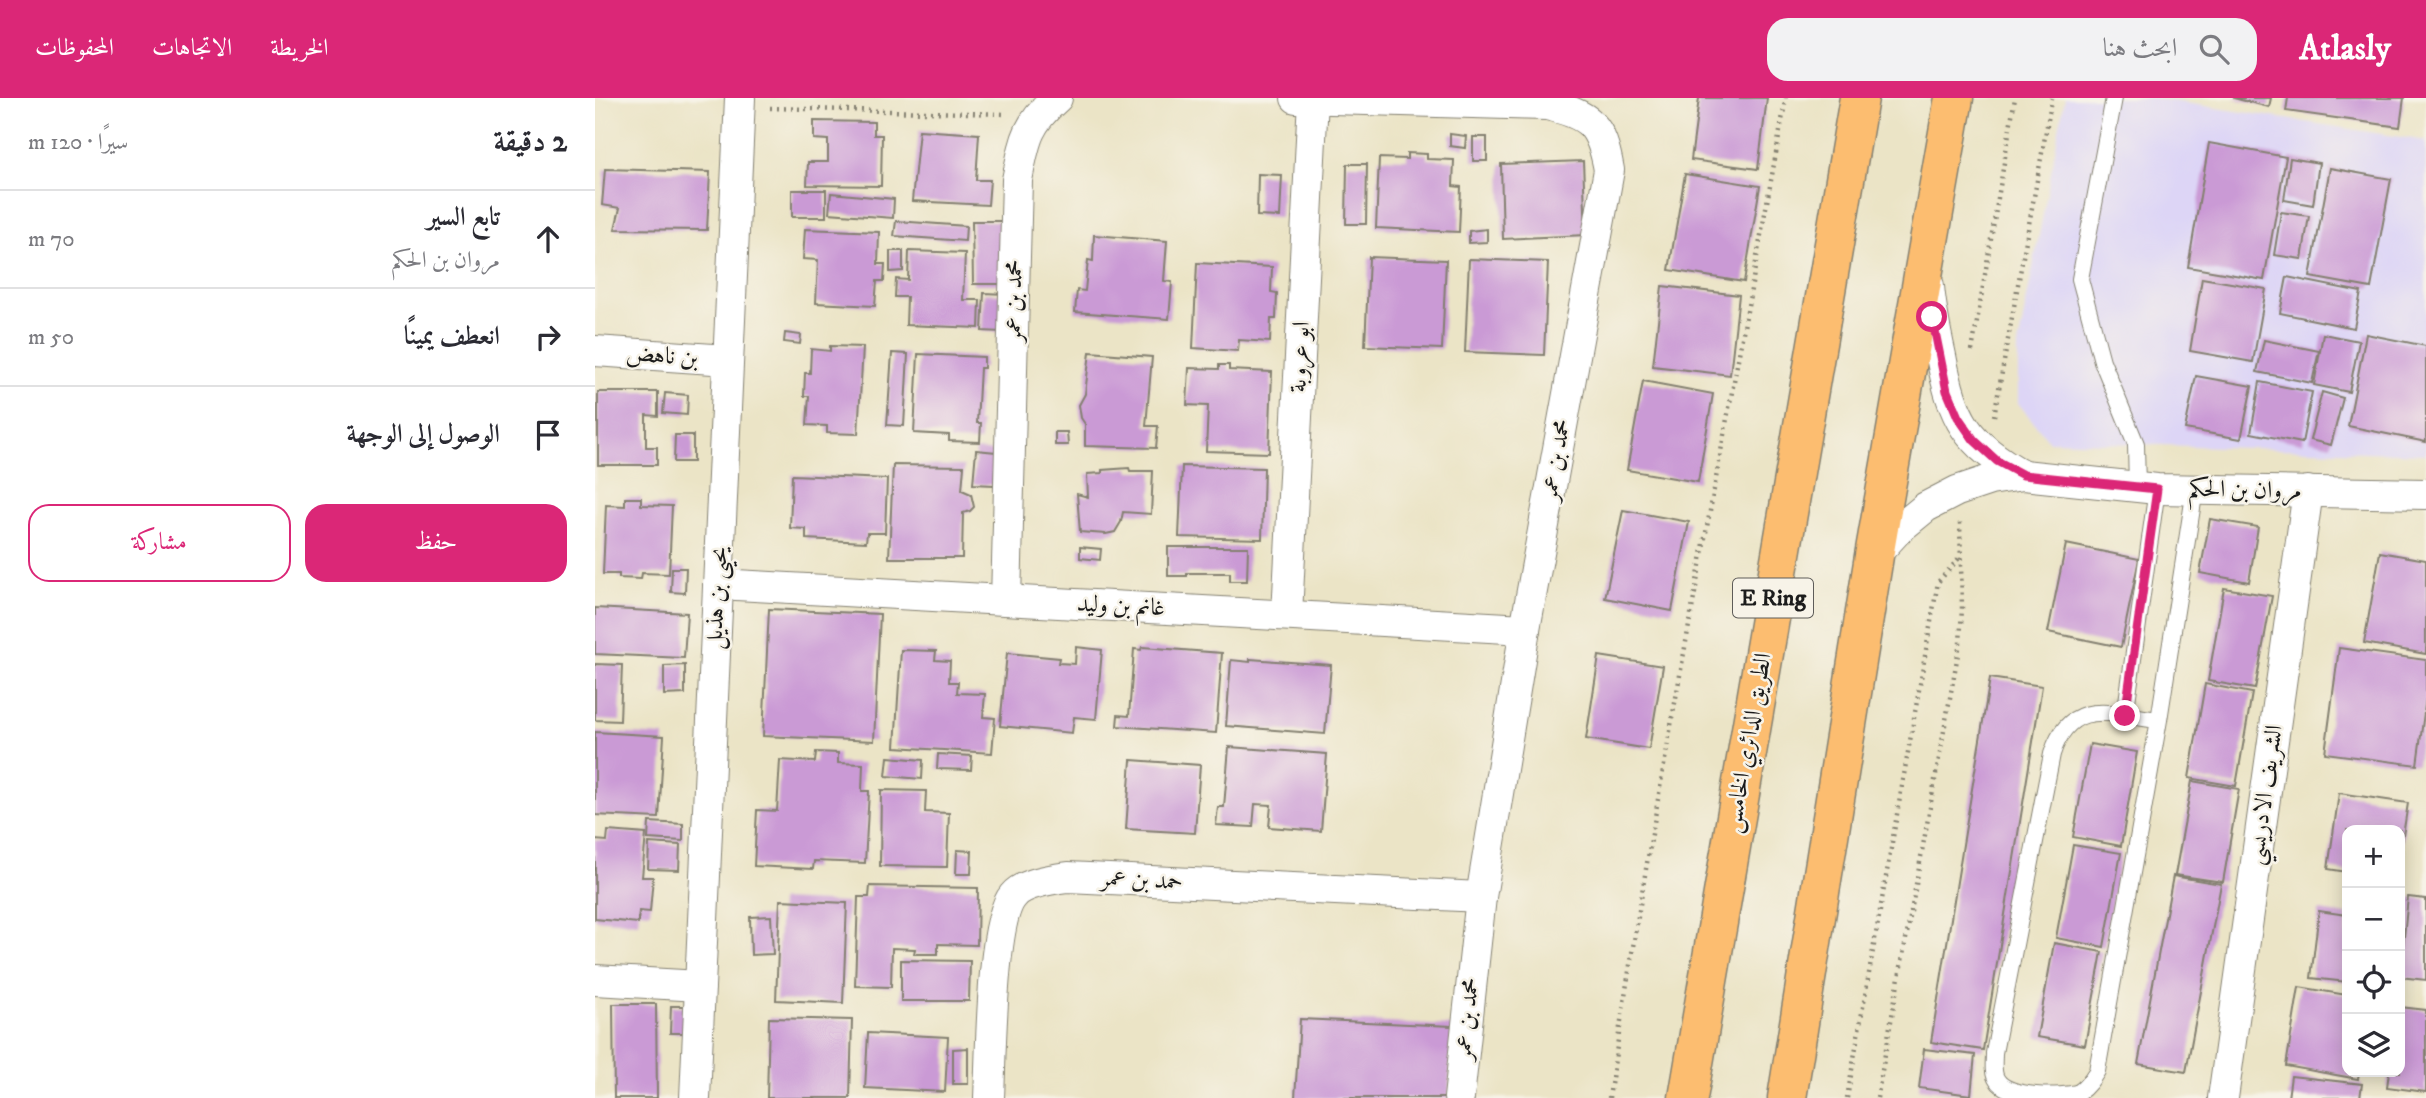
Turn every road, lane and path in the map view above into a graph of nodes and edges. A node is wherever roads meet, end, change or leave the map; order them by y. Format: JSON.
{"nodes":[{"id":1,"x":1296,"y":98,"type":"edge"},
{"id":2,"x":1786,"y":98,"type":"edge"},
{"id":3,"x":1859,"y":98,"type":"edge"},
{"id":4,"x":1954,"y":98,"type":"edge"},
{"id":5,"x":2015,"y":98,"type":"edge"},
{"id":6,"x":2052,"y":98,"type":"edge"},
{"id":7,"x":2114,"y":98,"type":"edge"},
{"id":8,"x":1313,"y":99,"type":"edge"},
{"id":9,"x":740,"y":102,"type":"edge"},
{"id":10,"x":1048,"y":106,"type":"edge"},
{"id":11,"x":1926,"y":256,"type":"junction"},
{"id":12,"x":595,"y":351,"type":"edge"},
{"id":13,"x":728,"y":360,"type":"junction"},
{"id":14,"x":1970,"y":363,"type":"dead end"},
{"id":15,"x":1984,"y":408,"type":"dead end"},
{"id":16,"x":1994,"y":416,"type":"junction"},
{"id":17,"x":1974,"y":440,"type":"junction"},
{"id":18,"x":2023,"y":475,"type":"junction"},
{"id":19,"x":2147,"y":489,"type":"junction"},
{"id":20,"x":2195,"y":489,"type":"junction"},
{"id":21,"x":1957,"y":491,"type":"junction"},
{"id":22,"x":2308,"y":492,"type":"junction"},
{"id":23,"x":2426,"y":494,"type":"edge"},
{"id":24,"x":1962,"y":555,"type":"junction"},
{"id":25,"x":1874,"y":556,"type":"junction"},
{"id":26,"x":718,"y":584,"type":"junction"},
{"id":27,"x":1006,"y":600,"type":"junction"},
{"id":28,"x":1287,"y":615,"type":"junction"},
{"id":29,"x":1525,"y":629,"type":"junction"},
{"id":30,"x":2125,"y":716,"type":"junction"},
{"id":31,"x":2159,"y":720,"type":"junction"},
{"id":32,"x":1481,"y":897,"type":"junction"},
{"id":33,"x":595,"y":980,"type":"edge"},
{"id":34,"x":700,"y":986,"type":"junction"},
{"id":35,"x":695,"y":1098,"type":"edge"},
{"id":36,"x":989,"y":1098,"type":"edge"},
{"id":37,"x":1459,"y":1098,"type":"edge"},
{"id":38,"x":1609,"y":1098,"type":"edge"},
{"id":39,"x":1688,"y":1098,"type":"edge"},
{"id":40,"x":1787,"y":1098,"type":"edge"},
{"id":41,"x":1847,"y":1098,"type":"edge"},
{"id":42,"x":1877,"y":1098,"type":"edge"},
{"id":43,"x":2223,"y":1098,"type":"edge"}],
"edges":[{"from":1,"to":8,"type":"street","name":"محمد بن عمر"},
{"from":2,"to":38,"type":"path"},
{"from":3,"to":39,"type":"main road","name":"الطريق الدائري الخامس","number":"E Ring"},
{"from":4,"to":11,"type":"main road"},
{"from":5,"to":14,"type":"path"},
{"from":6,"to":16,"type":"path"},
{"from":7,"to":19,"type":"lane"},
{"from":8,"to":28,"type":"street","name":"ابو عروبة"},
{"from":8,"to":29,"type":"street","name":"محمد بن عمر"},
{"from":9,"to":10,"type":"path"},
{"from":9,"to":13,"type":"street","name":"يحيى بن هذيل"},
{"from":10,"to":27,"type":"street","name":"محمد بن عمر"},
{"from":11,"to":17,"type":"street","name":"مروان بن الحكم"},
{"from":11,"to":25,"type":"main road"},
{"from":12,"to":13,"type":"street","name":"بن ناهض"},
{"from":13,"to":26,"type":"street","name":"يحيى بن هذيل"},
{"from":15,"to":16,"type":"path"},
{"from":16,"to":17,"type":"path"},
{"from":17,"to":18,"type":"street","name":"مروان بن الحكم"},
{"from":18,"to":19,"type":"street","name":"مروان بن الحكم"},
{"from":18,"to":21,"type":"street","name":"مروان بن الحكم"},
{"from":19,"to":20,"type":"street","name":"مروان بن الحكم"},
{"from":19,"to":30,"type":"lane"},
{"from":20,"to":22,"type":"street","name":"مروان بن الحكم"},
{"from":20,"to":31,"type":"lane"},
{"from":21,"to":24,"type":"path"},
{"from":21,"to":25,"type":"street","name":"مروان بن الحكم"},
{"from":22,"to":23,"type":"street","name":"مروان بن الحكم"},
{"from":22,"to":43,"type":"street","name":"الشريف الادريسي"},
{"from":24,"to":41,"type":"path"},
{"from":24,"to":42,"type":"path"},
{"from":25,"to":40,"type":"main road"},
{"from":26,"to":27,"type":"street","name":"غانم بن وليد"},
{"from":26,"to":34,"type":"street","name":"يحيى بن هذيل"},
{"from":27,"to":28,"type":"street","name":"غانم بن وليد"},
{"from":28,"to":29,"type":"street","name":"غانم بن وليد"},
{"from":29,"to":32,"type":"street","name":"محمد بن عمر"},
{"from":30,"to":31,"type":"lane"},
{"from":30,"to":31,"type":"lane"},
{"from":32,"to":36,"type":"street","name":"حمد بن عمر"},
{"from":32,"to":37,"type":"street","name":"محمد بن عمر"},
{"from":33,"to":34,"type":"street"},
{"from":34,"to":35,"type":"street","name":"يحيى بن هذيل"}]}
